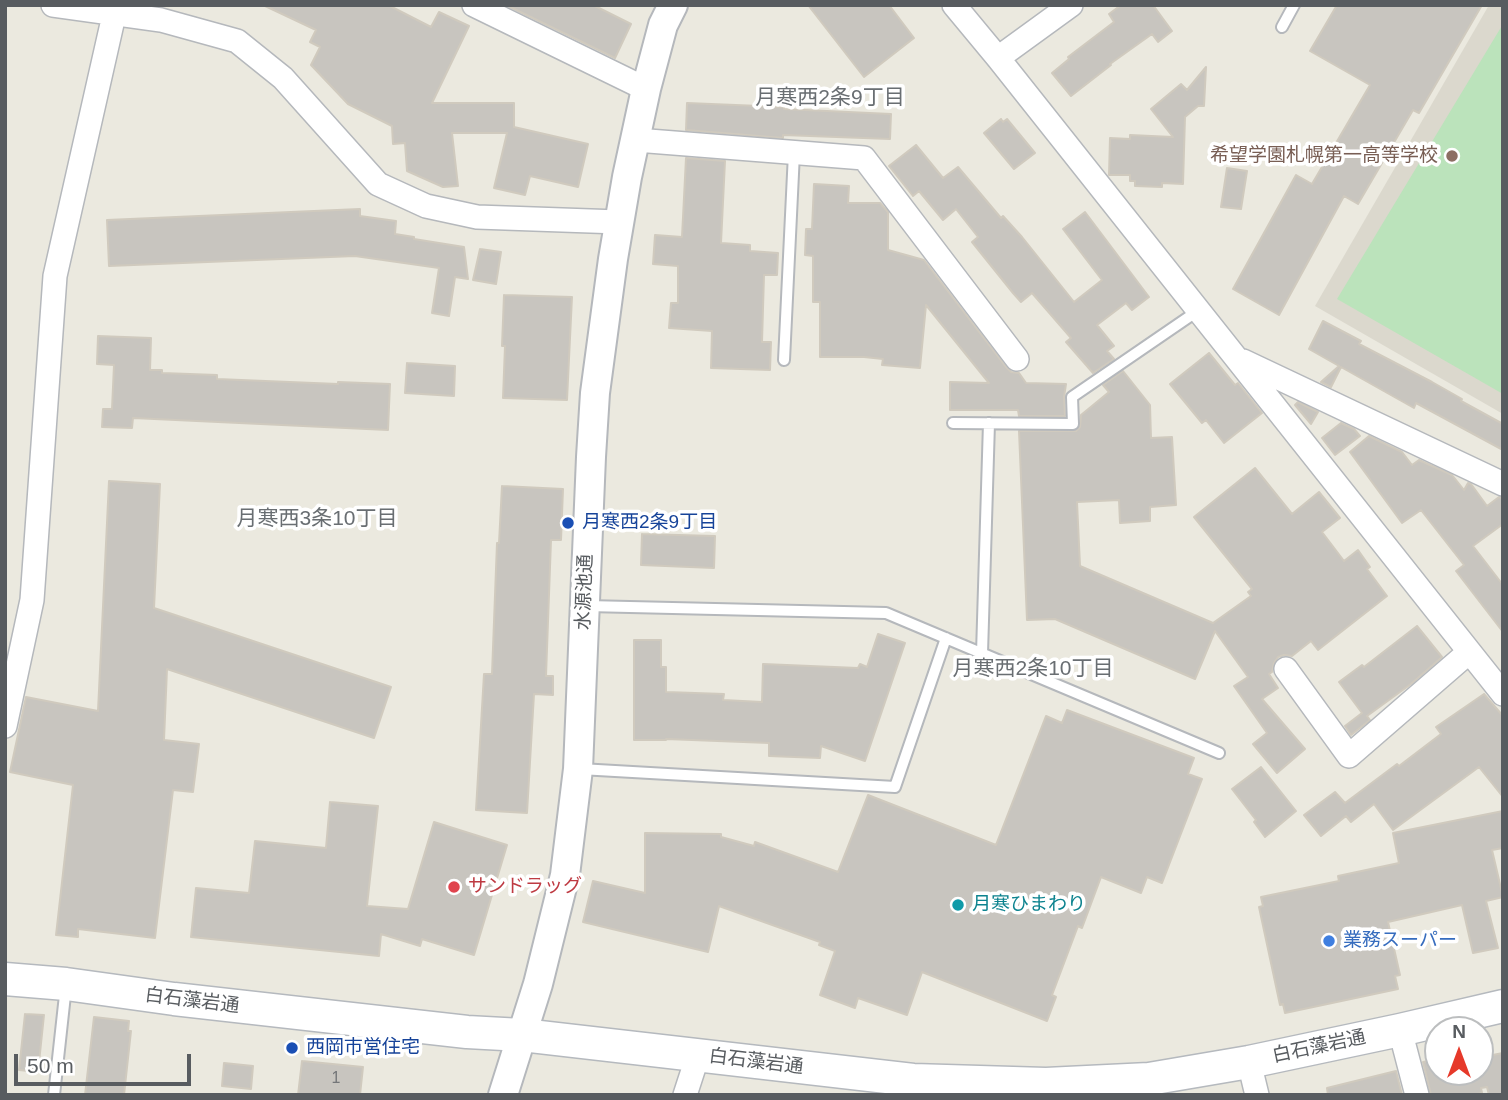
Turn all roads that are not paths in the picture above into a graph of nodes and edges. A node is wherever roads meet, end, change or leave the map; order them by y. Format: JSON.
{"nodes":[{"id":1,"x":52,"y":5,"type":"edge"},
{"id":2,"x":474,"y":5,"type":"edge"},
{"id":3,"x":673,"y":5,"type":"edge"},
{"id":4,"x":954,"y":5,"type":"edge"},
{"id":5,"x":1071,"y":5,"type":"edge"},
{"id":6,"x":1294,"y":5,"type":"edge"},
{"id":7,"x":114,"y":15,"type":"junction"},
{"id":8,"x":1282,"y":27,"type":"dead end"},
{"id":9,"x":998,"y":58,"type":"junction"},
{"id":10,"x":646,"y":89,"type":"junction"},
{"id":11,"x":636,"y":140,"type":"junction"},
{"id":12,"x":794,"y":153,"type":"junction"},
{"id":13,"x":619,"y":222,"type":"junction"},
{"id":14,"x":1199,"y":310,"type":"junction"},
{"id":15,"x":1237,"y":358,"type":"junction"},
{"id":16,"x":1017,"y":359,"type":"dead end"},
{"id":17,"x":784,"y":360,"type":"dead end"},
{"id":18,"x":953,"y":422,"type":"dead end"},
{"id":19,"x":989,"y":423,"type":"junction"},
{"id":20,"x":1503,"y":484,"type":"edge"},
{"id":21,"x":584,"y":606,"type":"junction"},
{"id":22,"x":946,"y":638,"type":"junction"},
{"id":23,"x":982,"y":653,"type":"junction"},
{"id":24,"x":1469,"y":653,"type":"junction"},
{"id":25,"x":1286,"y":668,"type":"dead end"},
{"id":26,"x":1503,"y":694,"type":"edge"},
{"id":27,"x":5,"y":726,"type":"edge"},
{"id":28,"x":1219,"y":752,"type":"dead end"},
{"id":29,"x":578,"y":769,"type":"junction"},
{"id":30,"x":5,"y":979,"type":"edge"},
{"id":31,"x":66,"y":985,"type":"junction"},
{"id":32,"x":1503,"y":1006,"type":"edge"},
{"id":33,"x":1400,"y":1030,"type":"junction"},
{"id":34,"x":522,"y":1035,"type":"junction"},
{"id":35,"x":698,"y":1055,"type":"junction"},
{"id":36,"x":1248,"y":1062,"type":"junction"},
{"id":37,"x":1046,"y":1089,"type":"edge"},
{"id":38,"x":54,"y":1095,"type":"edge"},
{"id":39,"x":503,"y":1095,"type":"edge"},
{"id":40,"x":685,"y":1095,"type":"edge"},
{"id":41,"x":1257,"y":1095,"type":"edge"},
{"id":42,"x":1417,"y":1095,"type":"edge"}],
"edges":[{"from":1,"to":7,"type":"street"},
{"from":2,"to":10,"type":"street"},
{"from":3,"to":10,"type":"street","name":"水源池通"},
{"from":4,"to":9,"type":"street"},
{"from":5,"to":9,"type":"street"},
{"from":6,"to":8,"type":"lane"},
{"from":7,"to":13,"type":"street"},
{"from":7,"to":27,"type":"street"},
{"from":9,"to":14,"type":"street"},
{"from":10,"to":11,"type":"street","name":"水源池通"},
{"from":11,"to":12,"type":"street"},
{"from":11,"to":13,"type":"street","name":"水源池通"},
{"from":12,"to":16,"type":"street"},
{"from":12,"to":17,"type":"lane"},
{"from":13,"to":21,"type":"street","name":"水源池通"},
{"from":14,"to":15,"type":"street"},
{"from":14,"to":19,"type":"lane"},
{"from":15,"to":20,"type":"street"},
{"from":15,"to":24,"type":"street"},
{"from":18,"to":19,"type":"lane"},
{"from":19,"to":23,"type":"lane"},
{"from":21,"to":22,"type":"lane"},
{"from":21,"to":29,"type":"street","name":"水源池通"},
{"from":22,"to":23,"type":"lane"},
{"from":22,"to":29,"type":"lane"},
{"from":23,"to":28,"type":"lane"},
{"from":24,"to":25,"type":"street"},
{"from":24,"to":26,"type":"street"},
{"from":29,"to":34,"type":"street","name":"水源池通"},
{"from":30,"to":31,"type":"main road","name":"白石藻岩通"},
{"from":31,"to":34,"type":"main road","name":"白石藻岩通"},
{"from":31,"to":38,"type":"lane"},
{"from":32,"to":33,"type":"main road","name":"白石藻岩通"},
{"from":33,"to":36,"type":"main road","name":"白石藻岩通"},
{"from":33,"to":42,"type":"street"},
{"from":34,"to":35,"type":"main road","name":"白石藻岩通"},
{"from":34,"to":39,"type":"street","name":"水源池通"},
{"from":35,"to":37,"type":"main road","name":"白石藻岩通"},
{"from":35,"to":40,"type":"street"},
{"from":36,"to":37,"type":"main road","name":"白石藻岩通"},
{"from":36,"to":41,"type":"street"}]}
